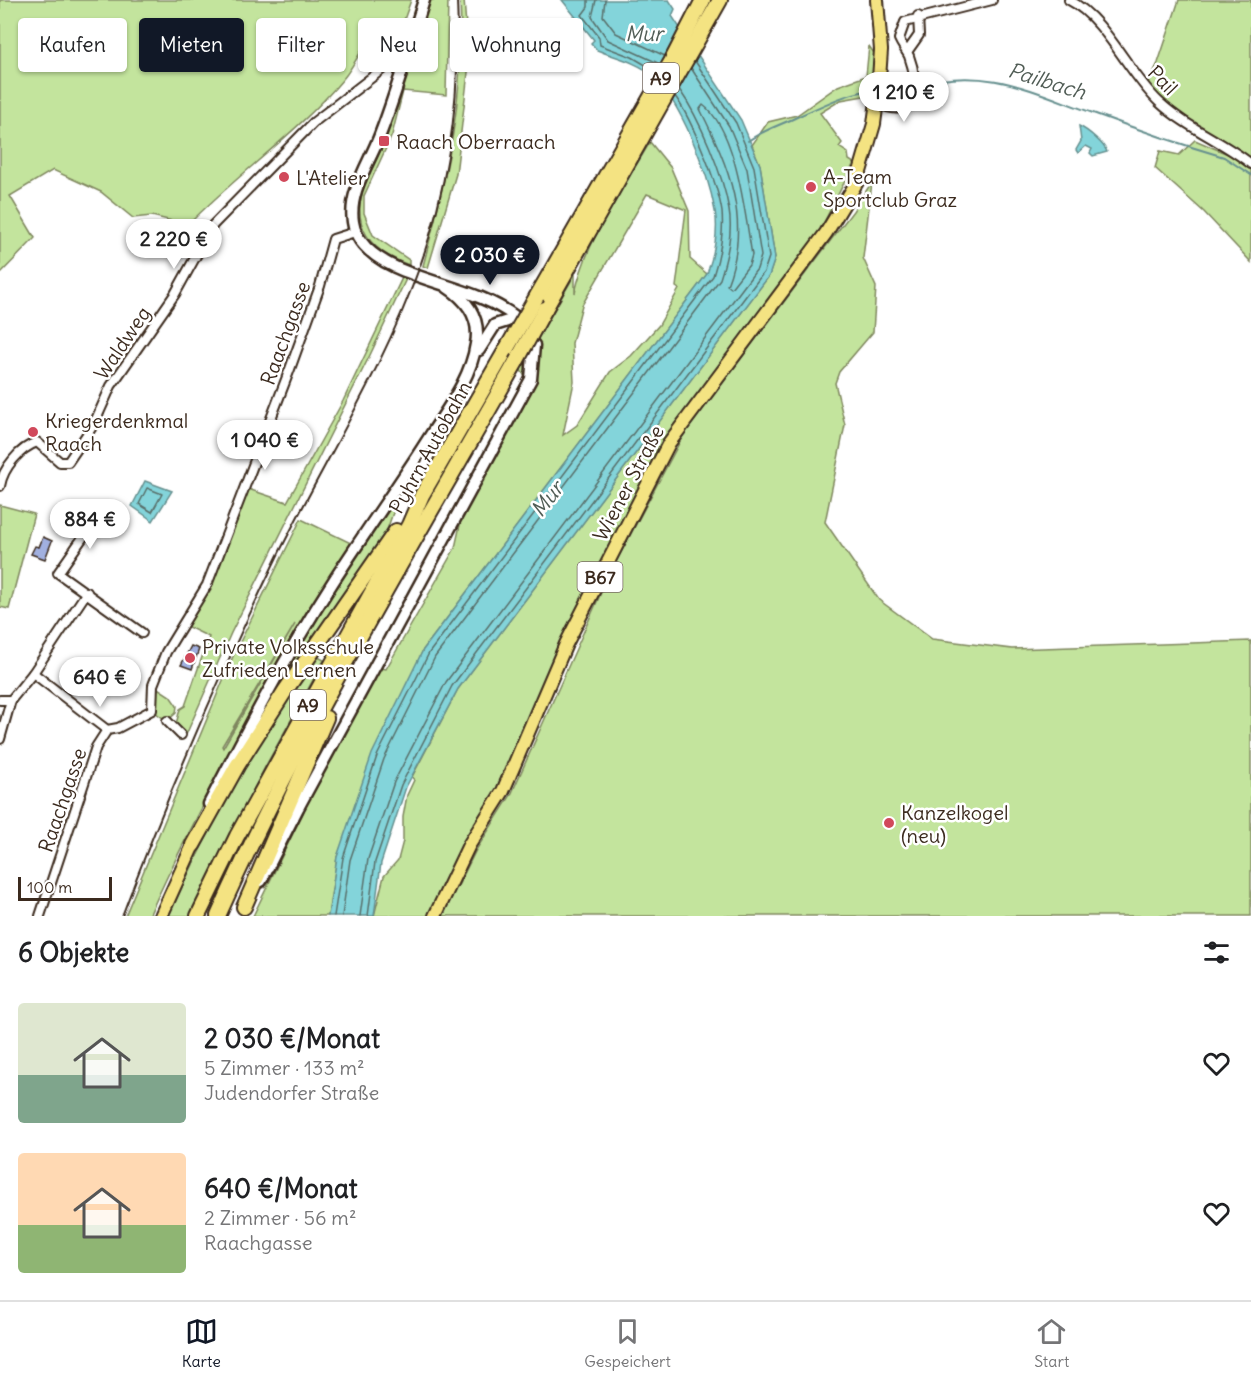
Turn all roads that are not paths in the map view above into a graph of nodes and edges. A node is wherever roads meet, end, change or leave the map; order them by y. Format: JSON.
{"nodes":[{"id":1,"x":424,"y":0,"type":"edge"},
{"id":2,"x":703,"y":0,"type":"edge"},
{"id":3,"x":720,"y":0,"type":"edge"},
{"id":4,"x":877,"y":0,"type":"edge"},
{"id":5,"x":992,"y":0,"type":"edge"},
{"id":6,"x":1068,"y":0,"type":"edge"},
{"id":7,"x":918,"y":16,"type":"junction"},
{"id":8,"x":419,"y":18,"type":"edge"},
{"id":9,"x":907,"y":52,"type":"junction"},
{"id":10,"x":379,"y":72,"type":"edge"},
{"id":11,"x":402,"y":72,"type":"edge"},
{"id":12,"x":878,"y":95,"type":"junction"},
{"id":13,"x":1251,"y":164,"type":"edge"},
{"id":14,"x":357,"y":235,"type":"junction"},
{"id":15,"x":447,"y":287,"type":"junction"},
{"id":16,"x":534,"y":345,"type":"dead end"},
{"id":17,"x":472,"y":363,"type":"junction"},
{"id":18,"x":0,"y":486,"type":"edge"},
{"id":19,"x":422,"y":495,"type":"junction"},
{"id":20,"x":100,"y":513,"type":"dead end"},
{"id":21,"x":87,"y":592,"type":"junction"},
{"id":22,"x":371,"y":620,"type":"junction"},
{"id":23,"x":142,"y":633,"type":"dead end"},
{"id":24,"x":33,"y":673,"type":"junction"},
{"id":25,"x":0,"y":700,"type":"edge"},
{"id":26,"x":12,"y":700,"type":"junction"},
{"id":27,"x":167,"y":721,"type":"dead end"},
{"id":28,"x":107,"y":730,"type":"junction"},
{"id":29,"x":181,"y":735,"type":"dead end"},
{"id":30,"x":0,"y":740,"type":"edge"},
{"id":31,"x":193,"y":845,"type":"junction"},
{"id":32,"x":243,"y":911,"type":"edge"},
{"id":33,"x":40,"y":916,"type":"edge"},
{"id":34,"x":161,"y":916,"type":"edge"},
{"id":35,"x":198,"y":916,"type":"edge"},
{"id":36,"x":218,"y":916,"type":"edge"},
{"id":37,"x":435,"y":916,"type":"edge"}],
"edges":[{"from":1,"to":8,"type":"main road"},
{"from":2,"to":19,"type":"highway","name":"Pyhrn Autobahn","number":"A9","bridge":true},
{"from":3,"to":22,"type":"highway","name":"Pyhrn Autobahn","number":"A9","bridge":true},
{"from":4,"to":12,"type":"main road","number":"B67"},
{"from":5,"to":7,"type":"street"},
{"from":6,"to":13,"type":"street","name":"Pail"},
{"from":7,"to":9,"type":"street"},
{"from":7,"to":9,"type":"street"},
{"from":9,"to":12,"type":"street"},
{"from":10,"to":18,"type":"street","name":"Waldweg"},
{"from":11,"to":14,"type":"main road"},
{"from":12,"to":37,"type":"main road","name":"Wiener Straße","number":"B67"},
{"from":14,"to":15,"type":"main road"},
{"from":14,"to":28,"type":"street","name":"Raachgasse"},
{"from":15,"to":17,"type":"main road"},
{"from":15,"to":17,"type":"main road"},
{"from":16,"to":32,"type":"main road"},
{"from":17,"to":31,"type":"main road"},
{"from":19,"to":31,"type":"highway"},
{"from":19,"to":35,"type":"highway","name":"Pyhrn Autobahn","number":"A9"},
{"from":20,"to":21,"type":"street"},
{"from":21,"to":23,"type":"street"},
{"from":21,"to":24,"type":"street"},
{"from":22,"to":32,"type":"highway"},
{"from":22,"to":36,"type":"highway","name":"Pyhrn Autobahn","number":"A9"},
{"from":24,"to":26,"type":"street"},
{"from":24,"to":28,"type":"street","name":"Raachgasse"},
{"from":25,"to":26,"type":"street"},
{"from":26,"to":30,"type":"street"},
{"from":27,"to":29,"type":"street"},
{"from":28,"to":33,"type":"street","name":"Raachgasse"},
{"from":31,"to":34,"type":"main road"}]}
